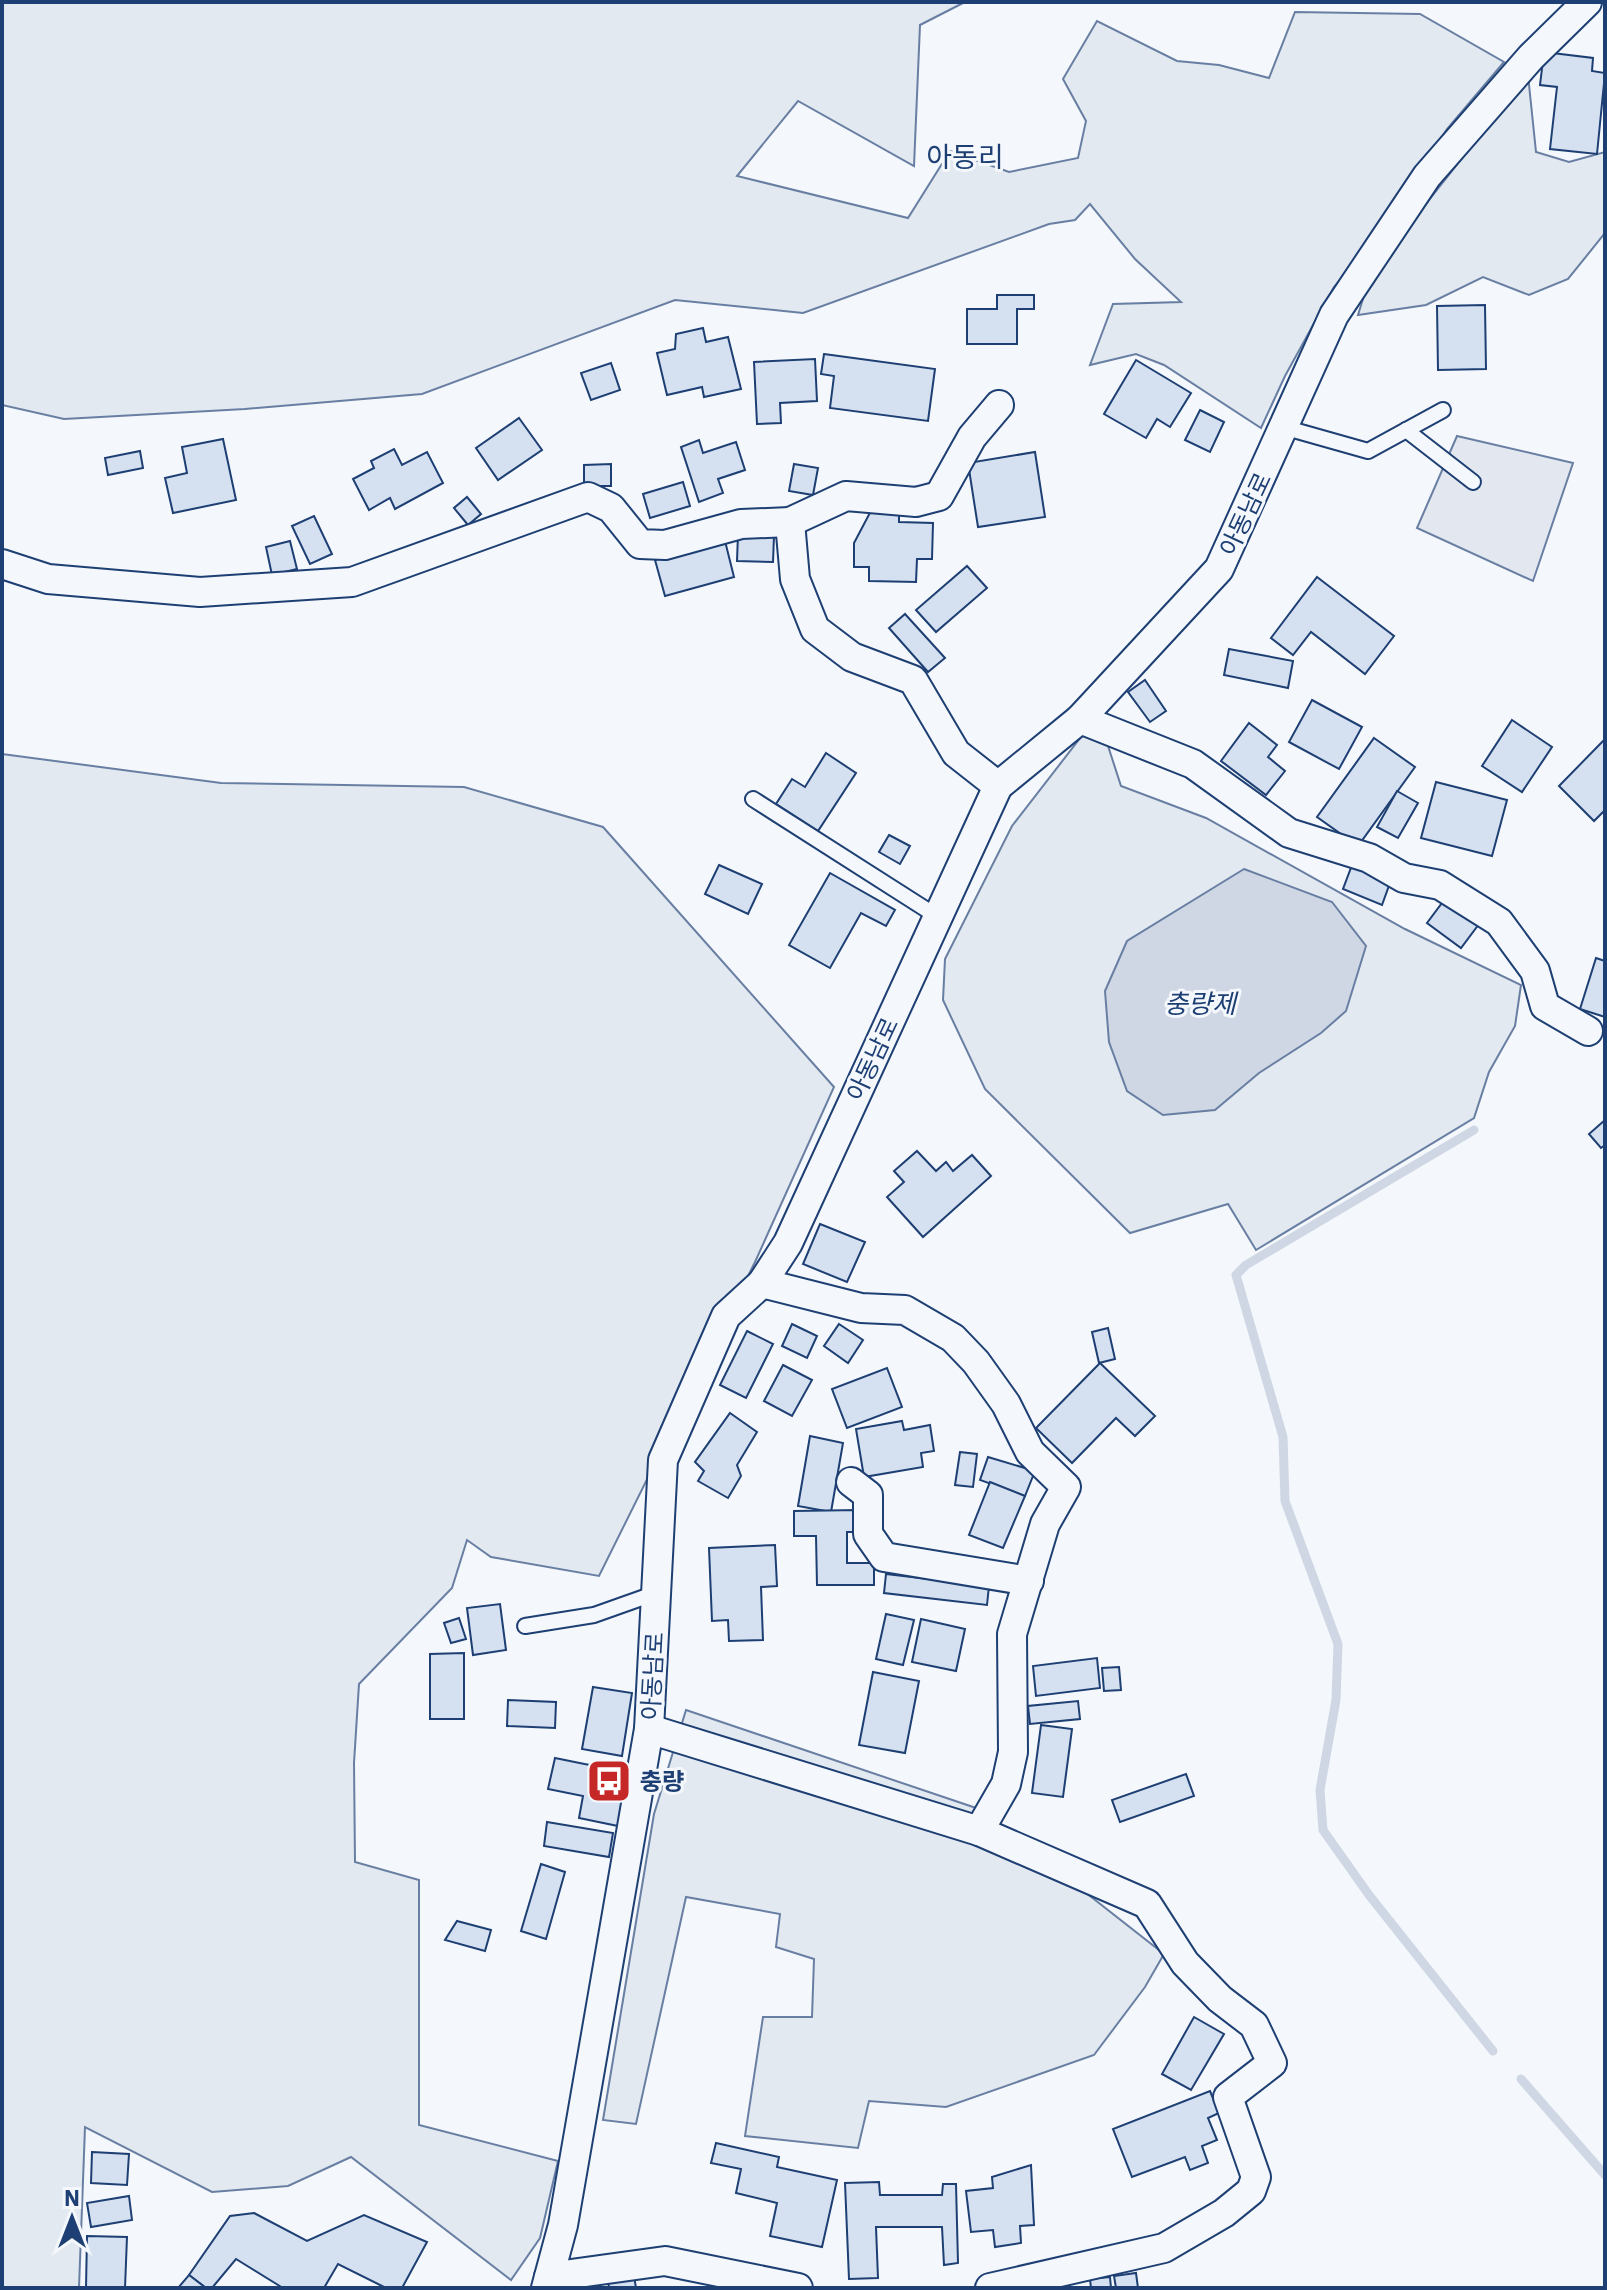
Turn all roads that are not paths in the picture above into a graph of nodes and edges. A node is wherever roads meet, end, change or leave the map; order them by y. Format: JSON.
{"nodes":[{"id":1,"x":1587,"y":2,"type":"edge"},
{"id":2,"x":1559,"y":14,"type":"edge"},
{"id":3,"x":999,"y":405,"type":"dead end"},
{"id":4,"x":1443,"y":410,"type":"dead end"},
{"id":5,"x":1283,"y":427,"type":"junction"},
{"id":6,"x":1406,"y":430,"type":"junction"},
{"id":7,"x":1473,"y":482,"type":"dead end"},
{"id":8,"x":790,"y":522,"type":"junction"},
{"id":9,"x":2,"y":564,"type":"edge"},
{"id":10,"x":1080,"y":719,"type":"junction"},
{"id":11,"x":998,"y":786,"type":"junction"},
{"id":12,"x":753,"y":799,"type":"dead end"},
{"id":13,"x":938,"y":917,"type":"junction"},
{"id":14,"x":1588,"y":1031,"type":"dead end"},
{"id":15,"x":762,"y":1283,"type":"junction"},
{"id":16,"x":851,"y":1482,"type":"dead end"},
{"id":17,"x":1029,"y":1581,"type":"junction"},
{"id":18,"x":656,"y":1593,"type":"junction"},
{"id":19,"x":525,"y":1626,"type":"dead end"},
{"id":20,"x":649,"y":1729,"type":"junction"},
{"id":21,"x":979,"y":1831,"type":"junction"},
{"id":22,"x":548,"y":2283,"type":"edge"},
{"id":23,"x":798,"y":2288,"type":"edge"},
{"id":24,"x":990,"y":2288,"type":"edge"}],
"edges":[{"from":1,"to":2,"type":"street","name":"아동남로"},
{"from":2,"to":5,"type":"street","name":"아동남로"},
{"from":3,"to":8,"type":"street"},
{"from":4,"to":6,"type":"lane"},
{"from":5,"to":6,"type":"lane"},
{"from":5,"to":10,"type":"street","name":"아동남로"},
{"from":6,"to":7,"type":"lane"},
{"from":8,"to":9,"type":"street"},
{"from":8,"to":11,"type":"street"},
{"from":10,"to":11,"type":"street","name":"아동남로"},
{"from":10,"to":14,"type":"street"},
{"from":11,"to":13,"type":"street","name":"아동남로"},
{"from":12,"to":13,"type":"lane"},
{"from":13,"to":15,"type":"street","name":"아동남로"},
{"from":15,"to":17,"type":"street"},
{"from":15,"to":18,"type":"street","name":"아동남로"},
{"from":16,"to":17,"type":"street"},
{"from":17,"to":21,"type":"street"},
{"from":18,"to":19,"type":"lane"},
{"from":18,"to":20,"type":"street","name":"아동남로"},
{"from":20,"to":21,"type":"street"},
{"from":20,"to":22,"type":"street","name":"아동남로"},
{"from":21,"to":24,"type":"street"},
{"from":22,"to":23,"type":"street"}]}
